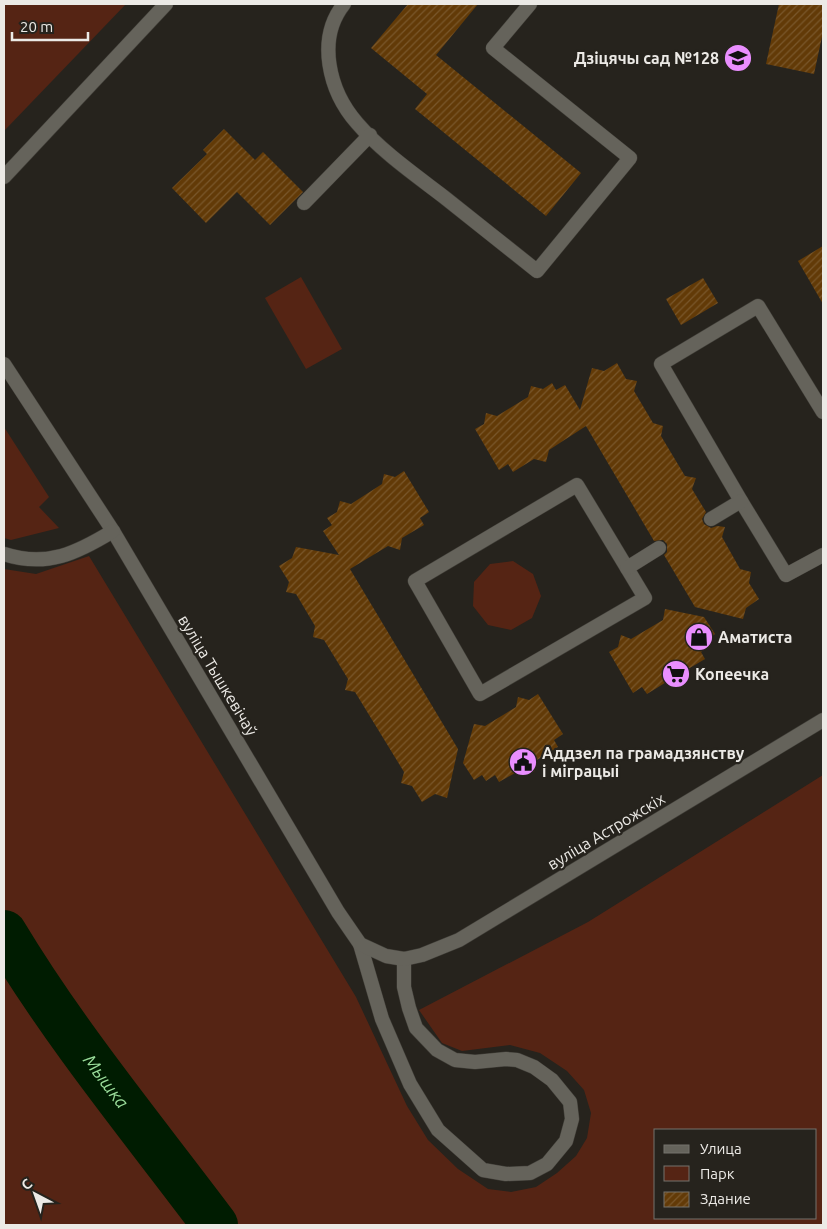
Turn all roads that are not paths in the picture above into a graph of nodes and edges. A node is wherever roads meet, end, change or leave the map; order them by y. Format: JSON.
{"nodes":[{"id":1,"x":166,"y":4,"type":"edge"},
{"id":2,"x":344,"y":4,"type":"edge"},
{"id":3,"x":530,"y":4,"type":"edge"},
{"id":4,"x":370,"y":135,"type":"junction"},
{"id":5,"x":4,"y":177,"type":"edge"},
{"id":6,"x":304,"y":204,"type":"dead end"},
{"id":7,"x":4,"y":364,"type":"edge"},
{"id":8,"x":823,"y":412,"type":"edge"},
{"id":9,"x":740,"y":501,"type":"junction"},
{"id":10,"x":710,"y":519,"type":"dead end"},
{"id":11,"x":113,"y":531,"type":"junction"},
{"id":12,"x":659,"y":548,"type":"dead end"},
{"id":13,"x":4,"y":554,"type":"edge"},
{"id":14,"x":823,"y":555,"type":"edge"},
{"id":15,"x":627,"y":568,"type":"junction"},
{"id":16,"x":823,"y":720,"type":"edge"},
{"id":17,"x":360,"y":944,"type":"junction"},
{"id":18,"x":404,"y":959,"type":"junction"}],
"edges":[{"from":1,"to":5,"type":"street"},
{"from":2,"to":4,"type":"street"},
{"from":3,"to":4,"type":"street"},
{"from":4,"to":6,"type":"street"},
{"from":7,"to":11,"type":"street","name":"вуліца Тышкевічаў"},
{"from":8,"to":9,"type":"street"},
{"from":9,"to":10,"type":"street"},
{"from":9,"to":14,"type":"street"},
{"from":11,"to":13,"type":"street"},
{"from":11,"to":17,"type":"street","name":"вуліца Тышкевічаў"},
{"from":12,"to":15,"type":"street"},
{"from":15,"to":15,"type":"street"},
{"from":16,"to":18,"type":"street","name":"вуліца Астрожскіх"},
{"from":17,"to":18,"type":"street"},
{"from":17,"to":18,"type":"street"}]}
